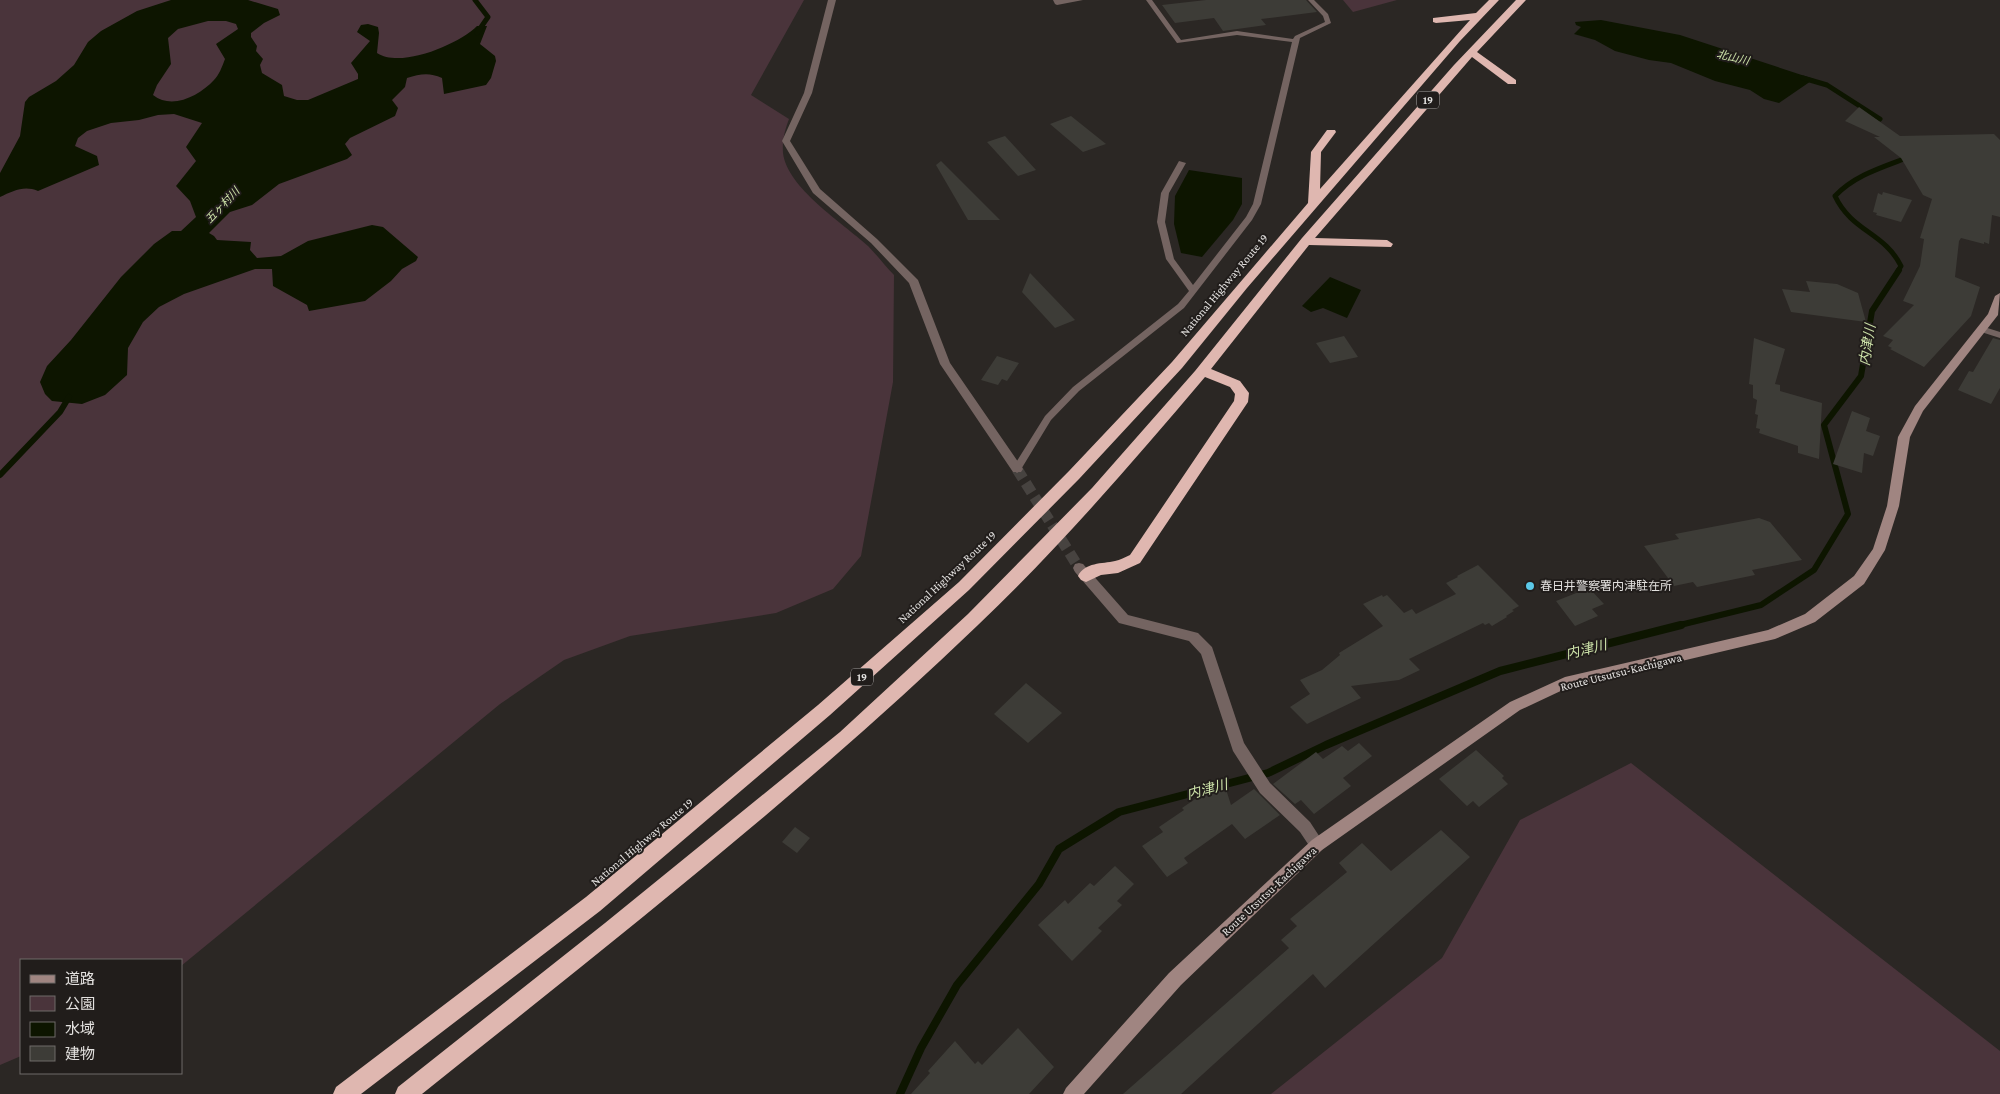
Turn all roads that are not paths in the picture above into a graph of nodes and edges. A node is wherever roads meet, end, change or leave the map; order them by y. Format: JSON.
{"nodes":[{"id":1,"x":832,"y":0,"type":"edge"},
{"id":2,"x":1056,"y":0,"type":"edge"},
{"id":3,"x":1080,"y":0,"type":"edge"},
{"id":4,"x":1149,"y":0,"type":"edge"},
{"id":5,"x":1311,"y":0,"type":"edge"},
{"id":6,"x":1494,"y":0,"type":"edge"},
{"id":7,"x":1521,"y":0,"type":"edge"},
{"id":8,"x":1479,"y":16,"type":"junction"},
{"id":9,"x":1436,"y":20,"type":"dead end"},
{"id":10,"x":1296,"y":41,"type":"junction"},
{"id":11,"x":1471,"y":52,"type":"junction"},
{"id":12,"x":1512,"y":82,"type":"dead end"},
{"id":13,"x":1331,"y":132,"type":"dead end"},
{"id":14,"x":1182,"y":163,"type":"dead end"},
{"id":15,"x":1314,"y":205,"type":"junction"},
{"id":16,"x":1306,"y":241,"type":"junction"},
{"id":17,"x":1387,"y":244,"type":"dead end"},
{"id":18,"x":1193,"y":291,"type":"junction"},
{"id":19,"x":2000,"y":296,"type":"edge"},
{"id":20,"x":1981,"y":329,"type":"junction"},
{"id":21,"x":2000,"y":335,"type":"edge"},
{"id":22,"x":1202,"y":370,"type":"junction"},
{"id":23,"x":1017,"y":469,"type":"joint"},
{"id":24,"x":1083,"y":572,"type":"joint"},
{"id":25,"x":1317,"y":844,"type":"junction"},
{"id":26,"x":342,"y":1094,"type":"edge"},
{"id":27,"x":405,"y":1094,"type":"edge"},
{"id":28,"x":1072,"y":1094,"type":"edge"}],
"edges":[{"from":1,"to":23,"type":"street"},
{"from":2,"to":3,"type":"lane"},
{"from":4,"to":10,"type":"lane"},
{"from":5,"to":10,"type":"lane"},
{"from":6,"to":8,"type":"highway","name":"National Highway Route 19","number":"19"},
{"from":7,"to":11,"type":"highway","number":"19"},
{"from":8,"to":9,"type":"highway"},
{"from":8,"to":15,"type":"highway","name":"National Highway Route 19","number":"19"},
{"from":10,"to":18,"type":"lane"},
{"from":11,"to":12,"type":"highway"},
{"from":11,"to":16,"type":"highway","number":"19"},
{"from":13,"to":15,"type":"highway"},
{"from":14,"to":18,"type":"lane"},
{"from":15,"to":26,"type":"highway","name":"National Highway Route 19","number":"19"},
{"from":16,"to":17,"type":"highway"},
{"from":16,"to":22,"type":"highway","number":"19"},
{"from":18,"to":23,"type":"lane"},
{"from":19,"to":20,"type":"main road","name":"Route Utsutsu-Kachigawa"},
{"from":20,"to":21,"type":"lane"},
{"from":20,"to":25,"type":"main road","name":"Route Utsutsu-Kachigawa"},
{"from":22,"to":24,"type":"highway"},
{"from":22,"to":27,"type":"highway","number":"19"},
{"from":24,"to":25,"type":"street"},
{"from":25,"to":28,"type":"main road","name":"Route Utsutsu-Kachigawa"}]}
